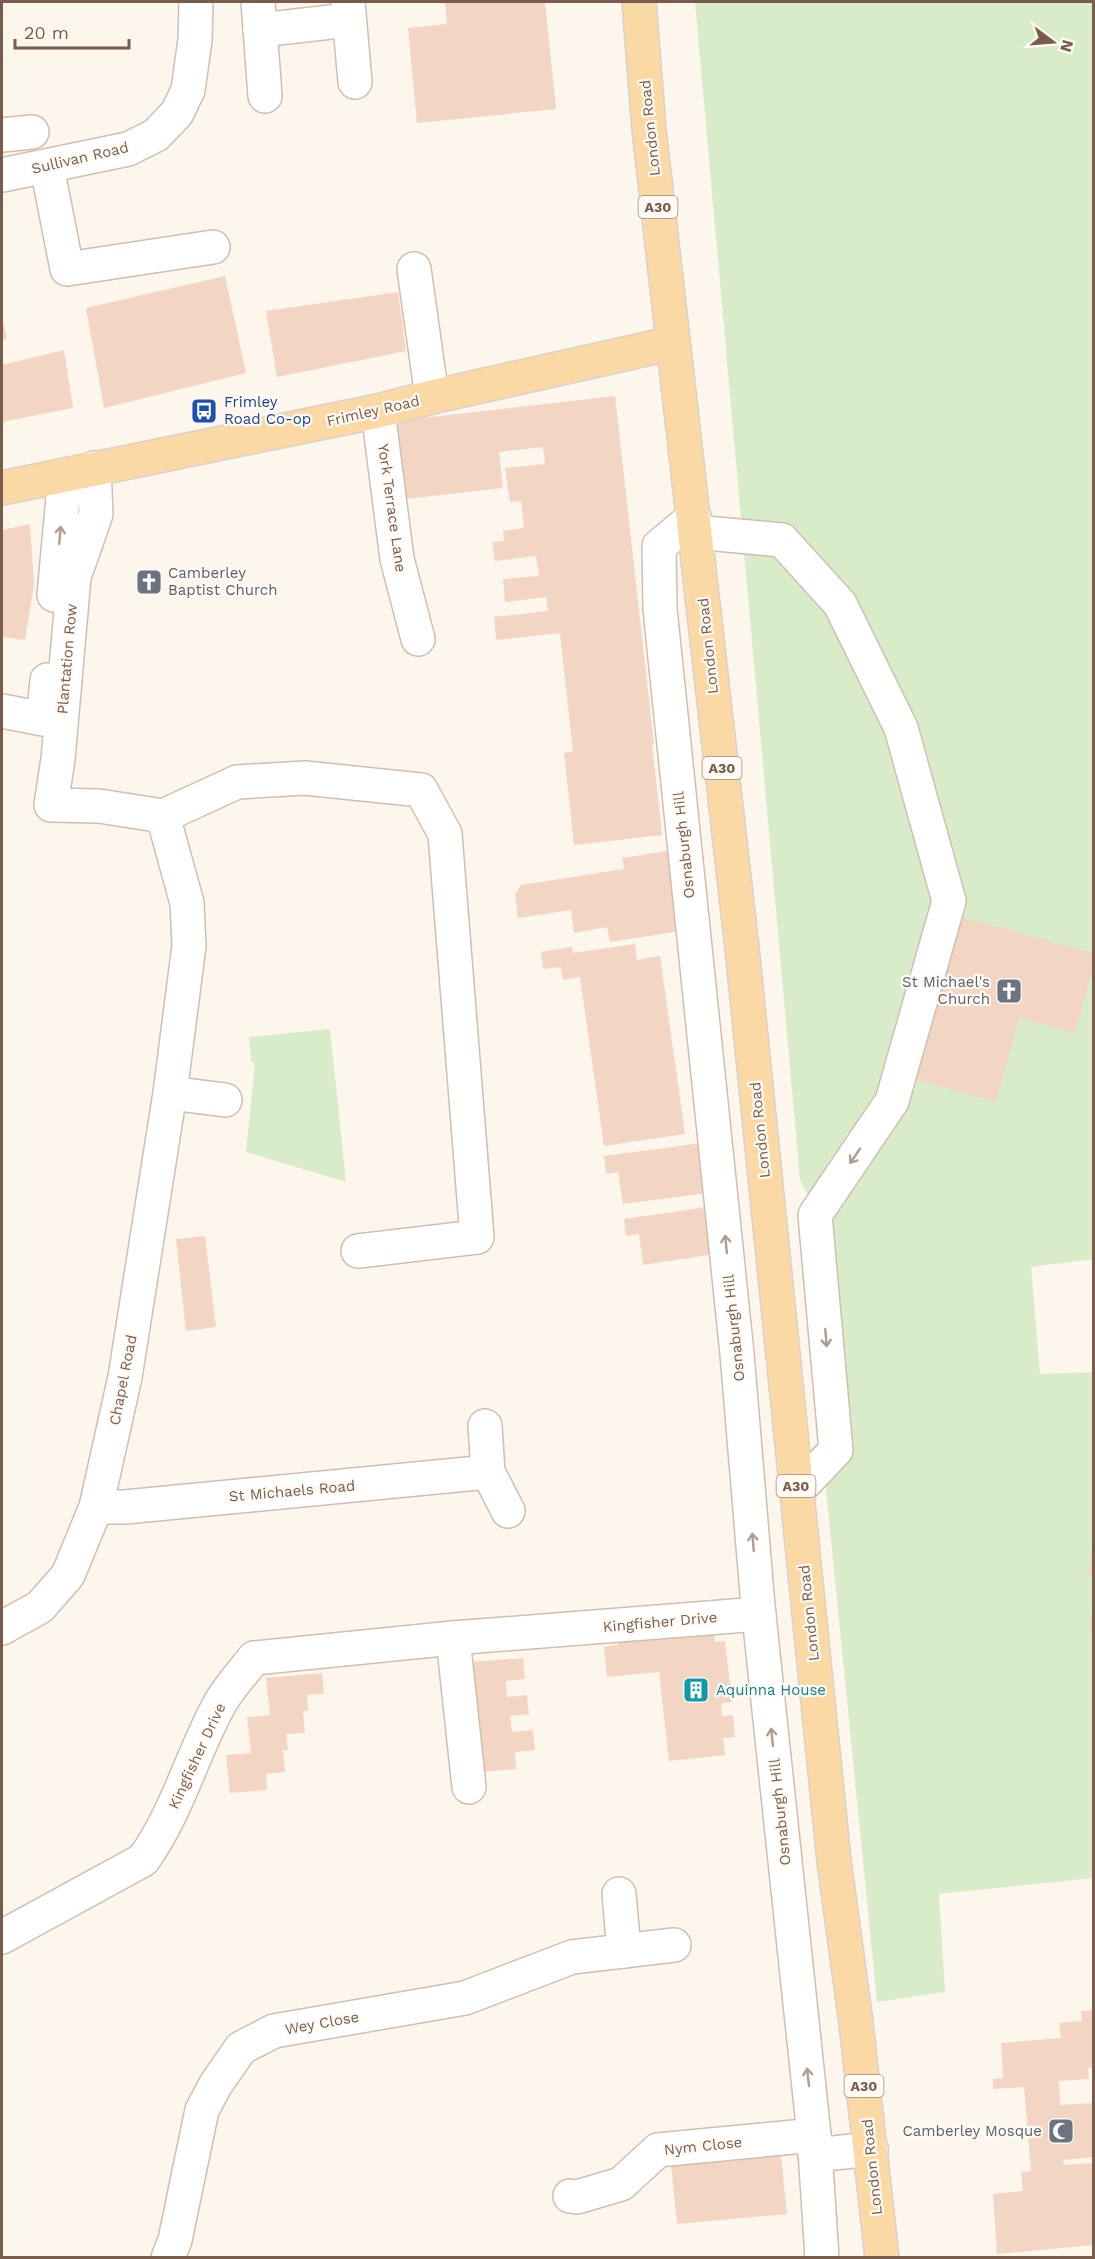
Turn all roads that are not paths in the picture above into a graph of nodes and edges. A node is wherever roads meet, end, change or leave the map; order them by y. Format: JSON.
{"nodes":[{"id":1,"x":196,"y":2,"type":"edge"},
{"id":2,"x":639,"y":2,"type":"edge"},
{"id":3,"x":348,"y":10,"type":"edge"},
{"id":4,"x":259,"y":16,"type":"edge"},
{"id":5,"x":355,"y":82,"type":"dead end"},
{"id":6,"x":265,"y":96,"type":"dead end"},
{"id":7,"x":47,"y":167,"type":"junction"},
{"id":8,"x":2,"y":175,"type":"edge"},
{"id":9,"x":213,"y":247,"type":"dead end"},
{"id":10,"x":414,"y":269,"type":"dead end"},
{"id":11,"x":674,"y":343,"type":"junction"},
{"id":12,"x":432,"y":397,"type":"junction"},
{"id":13,"x":378,"y":411,"type":"junction"},
{"id":14,"x":80,"y":471,"type":"junction"},
{"id":15,"x":2,"y":488,"type":"edge"},
{"id":16,"x":694,"y":524,"type":"junction"},
{"id":17,"x":418,"y":639,"type":"dead end"},
{"id":18,"x":2,"y":711,"type":"edge"},
{"id":19,"x":163,"y":816,"type":"junction"},
{"id":20,"x":170,"y":1093,"type":"junction"},
{"id":21,"x":225,"y":1100,"type":"dead end"},
{"id":22,"x":358,"y":1251,"type":"dead end"},
{"id":23,"x":485,"y":1426,"type":"dead end"},
{"id":24,"x":488,"y":1473,"type":"junction"},
{"id":25,"x":797,"y":1491,"type":"junction"},
{"id":26,"x":96,"y":1507,"type":"junction"},
{"id":27,"x":508,"y":1510,"type":"dead end"},
{"id":28,"x":759,"y":1614,"type":"junction"},
{"id":29,"x":2,"y":1628,"type":"edge"},
{"id":30,"x":453,"y":1638,"type":"junction"},
{"id":31,"x":470,"y":1787,"type":"dead end"},
{"id":32,"x":619,"y":1894,"type":"dead end"},
{"id":33,"x":2,"y":1937,"type":"edge"},
{"id":34,"x":674,"y":1945,"type":"dead end"},
{"id":35,"x":624,"y":1951,"type":"junction"},
{"id":36,"x":871,"y":2149,"type":"junction"},
{"id":37,"x":816,"y":2158,"type":"junction"},
{"id":38,"x":570,"y":2196,"type":"dead end"},
{"id":39,"x":168,"y":2258,"type":"edge"},
{"id":40,"x":822,"y":2258,"type":"edge"},
{"id":41,"x":882,"y":2258,"type":"edge"}],
"edges":[{"from":1,"to":7,"type":"street","name":"Sullivan Road"},
{"from":2,"to":11,"type":"main road","name":"London Road","number":"A30"},
{"from":3,"to":4,"type":"street"},
{"from":3,"to":5,"type":"street"},
{"from":4,"to":6,"type":"street"},
{"from":7,"to":8,"type":"street","name":"Sullivan Road"},
{"from":7,"to":9,"type":"street"},
{"from":10,"to":12,"type":"street"},
{"from":11,"to":12,"type":"main road","name":"Frimley Road"},
{"from":11,"to":16,"type":"main road","name":"London Road","number":"A30"},
{"from":12,"to":13,"type":"main road","name":"Frimley Road"},
{"from":13,"to":14,"type":"main road","name":"Frimley Road"},
{"from":13,"to":17,"type":"street","name":"York Terrace Lane"},
{"from":14,"to":15,"type":"main road","name":"Frimley Road"},
{"from":18,"to":14,"type":"street","one_way":true},
{"from":14,"to":19,"type":"street","name":"Plantation Row"},
{"from":16,"to":25,"type":"main road","name":"London Road","number":"A30"},
{"from":16,"to":25,"type":"street","one_way":true},
{"from":28,"to":16,"type":"street","name":"Osnaburgh Hill","one_way":true},
{"from":19,"to":20,"type":"street","name":"Chapel Road"},
{"from":19,"to":22,"type":"street"},
{"from":20,"to":21,"type":"street"},
{"from":20,"to":26,"type":"street","name":"Chapel Road"},
{"from":23,"to":24,"type":"street"},
{"from":24,"to":26,"type":"street","name":"St Michaels Road"},
{"from":24,"to":27,"type":"street"},
{"from":25,"to":36,"type":"main road","name":"London Road","number":"A30"},
{"from":26,"to":29,"type":"street","name":"Chapel Road"},
{"from":28,"to":30,"type":"street","name":"Kingfisher Drive"},
{"from":37,"to":28,"type":"street","name":"Osnaburgh Hill","one_way":true},
{"from":30,"to":31,"type":"street"},
{"from":30,"to":33,"type":"street","name":"Kingfisher Drive"},
{"from":32,"to":35,"type":"street"},
{"from":34,"to":35,"type":"street","name":"Wey Close"},
{"from":35,"to":39,"type":"street","name":"Wey Close"},
{"from":36,"to":37,"type":"street"},
{"from":36,"to":41,"type":"main road","name":"London Road","number":"A30"},
{"from":37,"to":38,"type":"street","name":"Nym Close"},
{"from":37,"to":40,"type":"street","name":"Osnaburgh Hill"}]}
